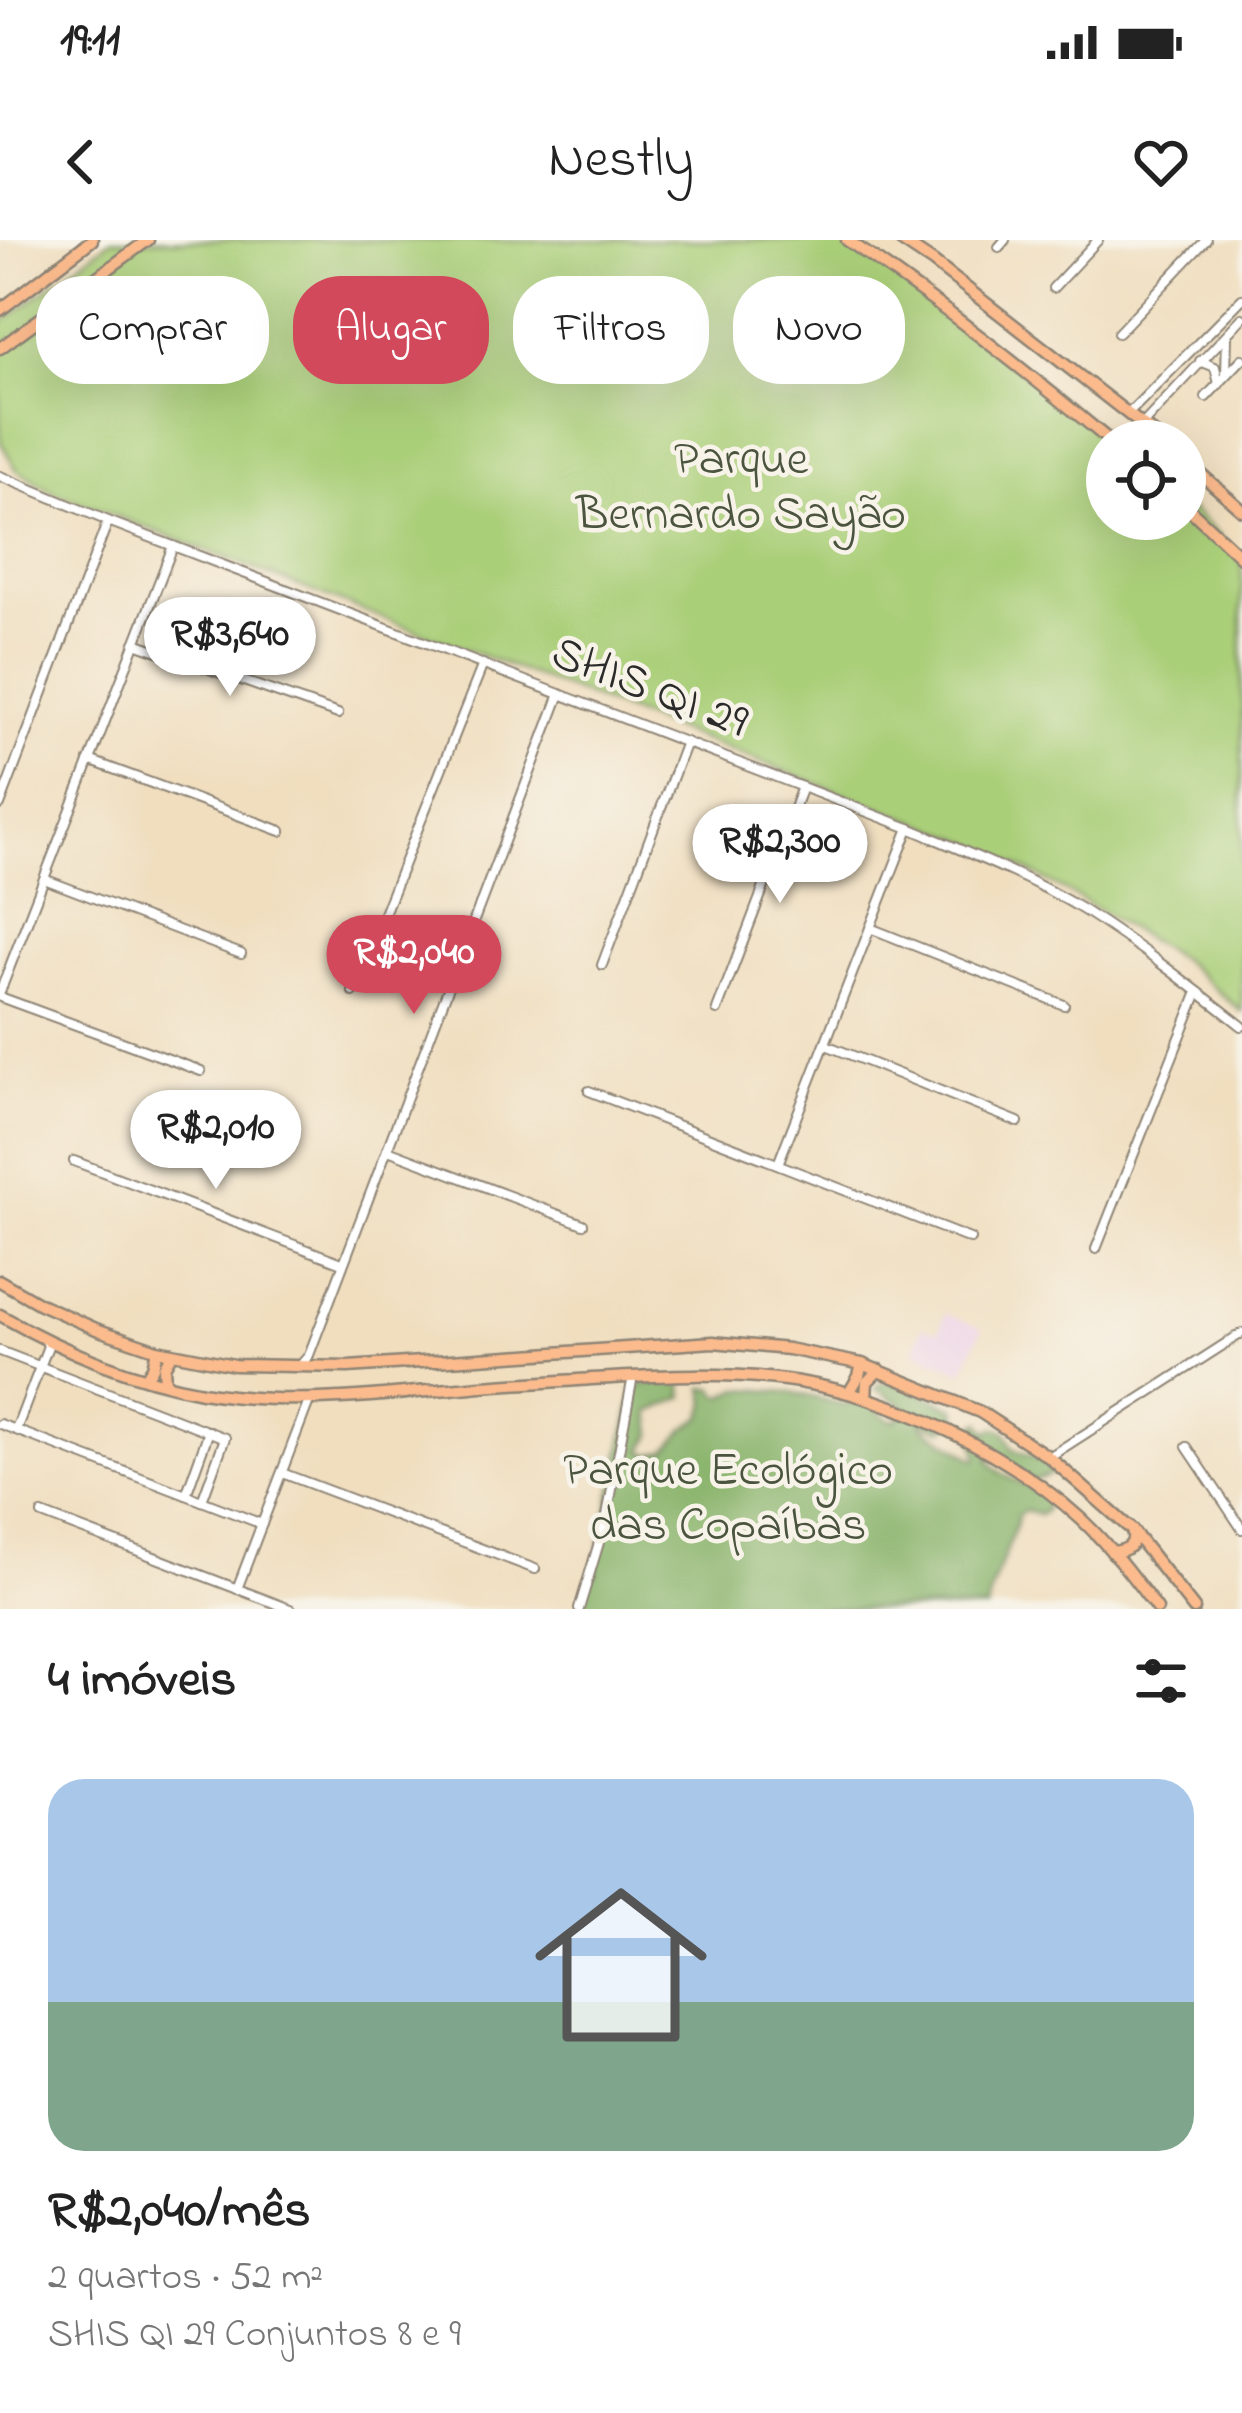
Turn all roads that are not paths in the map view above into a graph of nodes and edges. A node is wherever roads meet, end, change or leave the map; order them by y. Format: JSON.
{"nodes":[{"id":1,"x":92,"y":240,"type":"edge"},
{"id":2,"x":148,"y":240,"type":"edge"},
{"id":3,"x":847,"y":240,"type":"edge"},
{"id":4,"x":900,"y":240,"type":"edge"},
{"id":5,"x":1098,"y":240,"type":"edge"},
{"id":6,"x":1206,"y":240,"type":"edge"},
{"id":7,"x":1053,"y":288,"type":"dead end"},
{"id":8,"x":1242,"y":298,"type":"edge"},
{"id":9,"x":0,"y":310,"type":"edge"},
{"id":10,"x":1242,"y":318,"type":"edge"},
{"id":11,"x":1118,"y":333,"type":"dead end"},
{"id":12,"x":1227,"y":333,"type":"junction"},
{"id":13,"x":0,"y":348,"type":"edge"},
{"id":14,"x":1186,"y":356,"type":"junction"},
{"id":15,"x":1242,"y":358,"type":"edge"},
{"id":16,"x":1198,"y":363,"type":"junction"},
{"id":17,"x":1169,"y":373,"type":"junction"},
{"id":18,"x":1226,"y":376,"type":"junction"},
{"id":19,"x":1180,"y":383,"type":"junction"},
{"id":20,"x":1219,"y":384,"type":"junction"},
{"id":21,"x":1206,"y":398,"type":"dead end"},
{"id":22,"x":1129,"y":413,"type":"junction"},
{"id":23,"x":1137,"y":420,"type":"edge"},
{"id":24,"x":1146,"y":420,"type":"edge"},
{"id":25,"x":1086,"y":421,"type":"edge"},
{"id":26,"x":0,"y":476,"type":"edge"},
{"id":27,"x":1206,"y":478,"type":"edge"},
{"id":28,"x":1242,"y":510,"type":"edge"},
{"id":29,"x":108,"y":520,"type":"junction"},
{"id":30,"x":1206,"y":525,"type":"edge"},
{"id":31,"x":173,"y":546,"type":"junction"},
{"id":32,"x":1242,"y":559,"type":"edge"},
{"id":33,"x":135,"y":643,"type":"junction"},
{"id":34,"x":483,"y":664,"type":"junction"},
{"id":35,"x":560,"y":694,"type":"junction"},
{"id":36,"x":338,"y":714,"type":"dead end"},
{"id":37,"x":686,"y":742,"type":"junction"},
{"id":38,"x":89,"y":760,"type":"junction"},
{"id":39,"x":802,"y":787,"type":"junction"},
{"id":40,"x":0,"y":805,"type":"edge"},
{"id":41,"x":909,"y":828,"type":"junction"},
{"id":42,"x":281,"y":831,"type":"dead end"},
{"id":43,"x":44,"y":879,"type":"junction"},
{"id":44,"x":871,"y":928,"type":"junction"},
{"id":45,"x":241,"y":954,"type":"dead end"},
{"id":46,"x":602,"y":965,"type":"dead end"},
{"id":47,"x":353,"y":992,"type":"dead end"},
{"id":48,"x":1198,"y":992,"type":"junction"},
{"id":49,"x":0,"y":994,"type":"edge"},
{"id":50,"x":1064,"y":1005,"type":"dead end"},
{"id":51,"x":717,"y":1010,"type":"dead end"},
{"id":52,"x":1242,"y":1026,"type":"edge"},
{"id":53,"x":826,"y":1045,"type":"junction"},
{"id":54,"x":201,"y":1071,"type":"dead end"},
{"id":55,"x":589,"y":1091,"type":"dead end"},
{"id":56,"x":1018,"y":1122,"type":"dead end"},
{"id":57,"x":387,"y":1150,"type":"junction"},
{"id":58,"x":74,"y":1161,"type":"dead end"},
{"id":59,"x":778,"y":1165,"type":"junction"},
{"id":60,"x":583,"y":1224,"type":"dead end"},
{"id":61,"x":970,"y":1239,"type":"dead end"},
{"id":62,"x":1096,"y":1250,"type":"dead end"},
{"id":63,"x":342,"y":1263,"type":"junction"},
{"id":64,"x":0,"y":1281,"type":"edge"},
{"id":65,"x":0,"y":1315,"type":"edge"},
{"id":66,"x":1242,"y":1333,"type":"edge"},
{"id":67,"x":49,"y":1344,"type":"junction"},
{"id":68,"x":157,"y":1350,"type":"junction"},
{"id":69,"x":0,"y":1351,"type":"edge"},
{"id":70,"x":172,"y":1353,"type":"junction"},
{"id":71,"x":509,"y":1356,"type":"junction"},
{"id":72,"x":307,"y":1363,"type":"junction"},
{"id":73,"x":862,"y":1364,"type":"junction"},
{"id":74,"x":39,"y":1366,"type":"junction"},
{"id":75,"x":879,"y":1370,"type":"junction"},
{"id":76,"x":493,"y":1371,"type":"junction"},
{"id":77,"x":633,"y":1376,"type":"junction"},
{"id":78,"x":146,"y":1378,"type":"junction"},
{"id":79,"x":165,"y":1384,"type":"junction"},
{"id":80,"x":512,"y":1384,"type":"junction"},
{"id":81,"x":849,"y":1393,"type":"junction"},
{"id":82,"x":866,"y":1399,"type":"junction"},
{"id":83,"x":309,"y":1401,"type":"junction"},
{"id":84,"x":0,"y":1424,"type":"edge"},
{"id":85,"x":16,"y":1430,"type":"junction"},
{"id":86,"x":209,"y":1432,"type":"junction"},
{"id":87,"x":1187,"y":1446,"type":"dead end"},
{"id":88,"x":1048,"y":1457,"type":"junction"},
{"id":89,"x":282,"y":1473,"type":"junction"},
{"id":90,"x":186,"y":1495,"type":"junction"},
{"id":91,"x":202,"y":1501,"type":"junction"},
{"id":92,"x":42,"y":1514,"type":"dead end"},
{"id":93,"x":262,"y":1524,"type":"junction"},
{"id":94,"x":1242,"y":1529,"type":"edge"},
{"id":95,"x":1132,"y":1530,"type":"junction"},
{"id":96,"x":1147,"y":1550,"type":"junction"},
{"id":97,"x":1112,"y":1552,"type":"junction"},
{"id":98,"x":535,"y":1569,"type":"dead end"},
{"id":99,"x":1127,"y":1569,"type":"junction"},
{"id":100,"x":237,"y":1589,"type":"junction"},
{"id":101,"x":290,"y":1609,"type":"edge"},
{"id":102,"x":579,"y":1609,"type":"edge"},
{"id":103,"x":1157,"y":1609,"type":"edge"},
{"id":104,"x":1194,"y":1609,"type":"edge"}],
"edges":[{"from":1,"to":9,"type":"main road"},
{"from":2,"to":13,"type":"main road"},
{"from":3,"to":25,"type":"main road"},
{"from":4,"to":22,"type":"main road"},
{"from":5,"to":7,"type":"street"},
{"from":6,"to":11,"type":"street"},
{"from":8,"to":14,"type":"street"},
{"from":10,"to":12,"type":"street"},
{"from":12,"to":16,"type":"street"},
{"from":12,"to":18,"type":"street"},
{"from":14,"to":16,"type":"street"},
{"from":14,"to":17,"type":"street"},
{"from":15,"to":18,"type":"street"},
{"from":16,"to":19,"type":"street"},
{"from":16,"to":20,"type":"street"},
{"from":17,"to":19,"type":"street"},
{"from":17,"to":22,"type":"street"},
{"from":18,"to":20,"type":"street"},
{"from":19,"to":24,"type":"street"},
{"from":20,"to":21,"type":"street"},
{"from":22,"to":23,"type":"main road"},
{"from":26,"to":29,"type":"street","name":"SHIS QI 29"},
{"from":27,"to":28,"type":"main road"},
{"from":29,"to":31,"type":"street","name":"SHIS QI 29"},
{"from":29,"to":40,"type":"street"},
{"from":30,"to":32,"type":"main road"},
{"from":31,"to":33,"type":"street"},
{"from":31,"to":34,"type":"street","name":"SHIS QI 29"},
{"from":33,"to":36,"type":"street"},
{"from":33,"to":38,"type":"street"},
{"from":34,"to":35,"type":"street","name":"SHIS QI 29"},
{"from":34,"to":47,"type":"street"},
{"from":35,"to":37,"type":"street","name":"SHIS QI 29"},
{"from":35,"to":57,"type":"street"},
{"from":37,"to":39,"type":"street","name":"SHIS QI 29"},
{"from":37,"to":46,"type":"street"},
{"from":38,"to":42,"type":"street"},
{"from":38,"to":43,"type":"street"},
{"from":39,"to":41,"type":"street","name":"SHIS QI 29"},
{"from":39,"to":51,"type":"street"},
{"from":41,"to":44,"type":"street"},
{"from":41,"to":48,"type":"street","name":"SHIS QI 29"},
{"from":43,"to":45,"type":"street"},
{"from":43,"to":49,"type":"street"},
{"from":44,"to":50,"type":"street"},
{"from":44,"to":53,"type":"street"},
{"from":48,"to":52,"type":"street","name":"SHIS QI 29"},
{"from":48,"to":62,"type":"street"},
{"from":49,"to":54,"type":"street"},
{"from":53,"to":56,"type":"street"},
{"from":53,"to":59,"type":"street"},
{"from":55,"to":59,"type":"street"},
{"from":57,"to":60,"type":"street"},
{"from":57,"to":63,"type":"street"},
{"from":58,"to":63,"type":"street"},
{"from":59,"to":61,"type":"street"},
{"from":63,"to":72,"type":"street"},
{"from":64,"to":68,"type":"main road"},
{"from":65,"to":67,"type":"main road"},
{"from":66,"to":88,"type":"street"},
{"from":67,"to":74,"type":"street"},
{"from":67,"to":78,"type":"main road"},
{"from":68,"to":70,"type":"main road"},
{"from":68,"to":78,"type":"main road"},
{"from":69,"to":74,"type":"street"},
{"from":70,"to":72,"type":"main road"},
{"from":70,"to":79,"type":"main road"},
{"from":71,"to":73,"type":"main road"},
{"from":71,"to":76,"type":"main road"},
{"from":71,"to":80,"type":"main road"},
{"from":72,"to":76,"type":"main road"},
{"from":73,"to":75,"type":"main road"},
{"from":73,"to":81,"type":"main road"},
{"from":74,"to":85,"type":"street"},
{"from":74,"to":86,"type":"street"},
{"from":75,"to":82,"type":"main road"},
{"from":75,"to":88,"type":"main road"},
{"from":76,"to":80,"type":"main road"},
{"from":76,"to":83,"type":"main road"},
{"from":77,"to":80,"type":"main road"},
{"from":77,"to":81,"type":"main road"},
{"from":77,"to":102,"type":"street"},
{"from":78,"to":79,"type":"main road"},
{"from":79,"to":83,"type":"main road"},
{"from":81,"to":82,"type":"main road"},
{"from":82,"to":97,"type":"main road"},
{"from":83,"to":89,"type":"street"},
{"from":84,"to":85,"type":"street"},
{"from":85,"to":90,"type":"street"},
{"from":86,"to":90,"type":"street"},
{"from":86,"to":91,"type":"street"},
{"from":87,"to":94,"type":"street"},
{"from":88,"to":95,"type":"main road"},
{"from":89,"to":93,"type":"street"},
{"from":89,"to":98,"type":"street"},
{"from":90,"to":91,"type":"street"},
{"from":91,"to":93,"type":"street"},
{"from":92,"to":100,"type":"street"},
{"from":93,"to":100,"type":"street"},
{"from":95,"to":96,"type":"main road"},
{"from":95,"to":97,"type":"main road"},
{"from":96,"to":99,"type":"main road"},
{"from":96,"to":104,"type":"main road"},
{"from":97,"to":99,"type":"main road"},
{"from":99,"to":103,"type":"main road"},
{"from":100,"to":101,"type":"street"}]}
